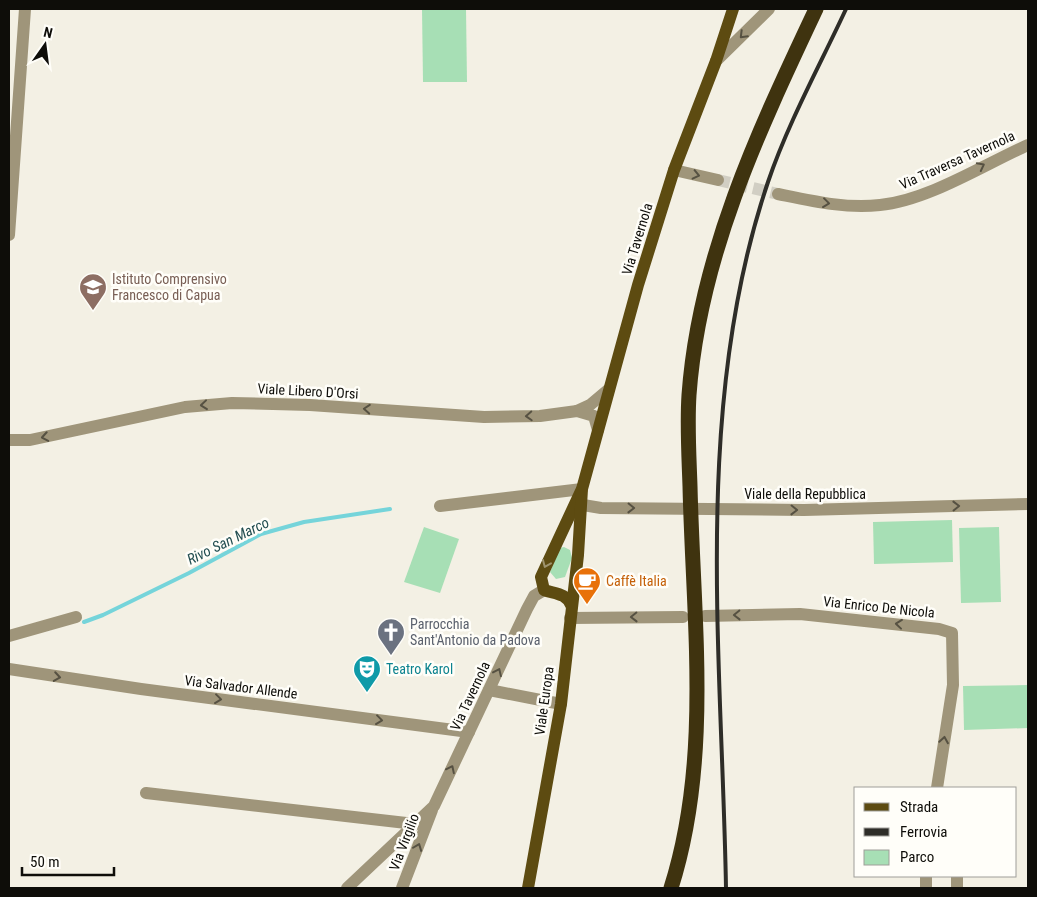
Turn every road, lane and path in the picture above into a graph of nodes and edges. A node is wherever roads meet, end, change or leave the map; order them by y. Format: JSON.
{"nodes":[{"id":1,"x":25,"y":9,"type":"edge"},
{"id":2,"x":733,"y":9,"type":"edge"},
{"id":3,"x":769,"y":9,"type":"edge"},
{"id":4,"x":816,"y":9,"type":"edge"},
{"id":5,"x":716,"y":61,"type":"junction"},
{"id":6,"x":1028,"y":144,"type":"edge"},
{"id":7,"x":674,"y":170,"type":"junction"},
{"id":8,"x":718,"y":180,"type":"tunnel mouth"},
{"id":9,"x":778,"y":194,"type":"tunnel mouth"},
{"id":10,"x":9,"y":235,"type":"edge"},
{"id":11,"x":609,"y":389,"type":"junction"},
{"id":12,"x":577,"y":411,"type":"junction"},
{"id":13,"x":598,"y":430,"type":"junction"},
{"id":14,"x":9,"y":440,"type":"edge"},
{"id":15,"x":582,"y":489,"type":"junction"},
{"id":16,"x":1028,"y":504,"type":"edge"},
{"id":17,"x":582,"y":505,"type":"junction"},
{"id":18,"x":440,"y":506,"type":"dead end"},
{"id":19,"x":554,"y":547,"type":"junction"},
{"id":20,"x":578,"y":555,"type":"junction"},
{"id":21,"x":544,"y":590,"type":"junction"},
{"id":22,"x":568,"y":606,"type":"junction"},
{"id":23,"x":683,"y":616,"type":"dead end"},
{"id":24,"x":705,"y":616,"type":"dead end"},
{"id":25,"x":76,"y":617,"type":"dead end"},
{"id":26,"x":9,"y":636,"type":"edge"},
{"id":27,"x":9,"y":669,"type":"edge"},
{"id":28,"x":489,"y":690,"type":"junction"},
{"id":29,"x":560,"y":704,"type":"junction"},
{"id":30,"x":469,"y":732,"type":"junction"},
{"id":31,"x":937,"y":787,"type":"edge"},
{"id":32,"x":146,"y":793,"type":"dead end"},
{"id":33,"x":434,"y":806,"type":"junction"},
{"id":34,"x":415,"y":824,"type":"junction"},
{"id":35,"x":347,"y":888,"type":"edge"},
{"id":36,"x":402,"y":888,"type":"edge"},
{"id":37,"x":528,"y":888,"type":"edge"},
{"id":38,"x":671,"y":888,"type":"edge"}],
"edges":[{"from":1,"to":10,"type":"street"},
{"from":2,"to":5,"type":"main road","name":"Via Tavernola"},
{"from":3,"to":5,"type":"street","one_way":true},
{"from":4,"to":38,"type":"highway"},
{"from":5,"to":7,"type":"main road","name":"Via Tavernola"},
{"from":9,"to":6,"type":"street","name":"Via Traversa Tavernola","one_way":true},
{"from":7,"to":8,"type":"street","one_way":true},
{"from":7,"to":11,"type":"main road","name":"Via Tavernola"},
{"from":11,"to":12,"type":"street"},
{"from":11,"to":13,"type":"main road","name":"Via Tavernola"},
{"from":12,"to":13,"type":"street"},
{"from":12,"to":14,"type":"street","name":"Viale Libero D'Orsi","one_way":true},
{"from":13,"to":15,"type":"main road"},
{"from":15,"to":17,"type":"main road"},
{"from":15,"to":18,"type":"street"},
{"from":15,"to":19,"type":"main road"},
{"from":17,"to":16,"type":"street","name":"Viale della Repubblica","one_way":true},
{"from":17,"to":20,"type":"main road"},
{"from":19,"to":20,"type":"main road"},
{"from":19,"to":21,"type":"main road","one_way":true},
{"from":20,"to":22,"type":"main road"},
{"from":21,"to":22,"type":"main road"},
{"from":28,"to":21,"type":"street","name":"Via Tavernola","one_way":true},
{"from":23,"to":22,"type":"street","one_way":true},
{"from":22,"to":29,"type":"main road","name":"Viale Europa"},
{"from":31,"to":24,"type":"street","name":"Via Enrico De Nicola","one_way":true},
{"from":25,"to":26,"type":"street"},
{"from":27,"to":30,"type":"street","name":"Via Salvador Allende","one_way":true},
{"from":28,"to":29,"type":"street"},
{"from":28,"to":30,"type":"street","name":"Via Tavernola"},
{"from":29,"to":37,"type":"main road","name":"Viale Europa"},
{"from":33,"to":30,"type":"street","name":"Via Tavernola","one_way":true},
{"from":32,"to":34,"type":"street"},
{"from":33,"to":34,"type":"street","name":"Via Tavernola"},
{"from":36,"to":33,"type":"street","name":"Via Virgilio","one_way":true},
{"from":34,"to":35,"type":"street","name":"Via Tavernola"}]}
